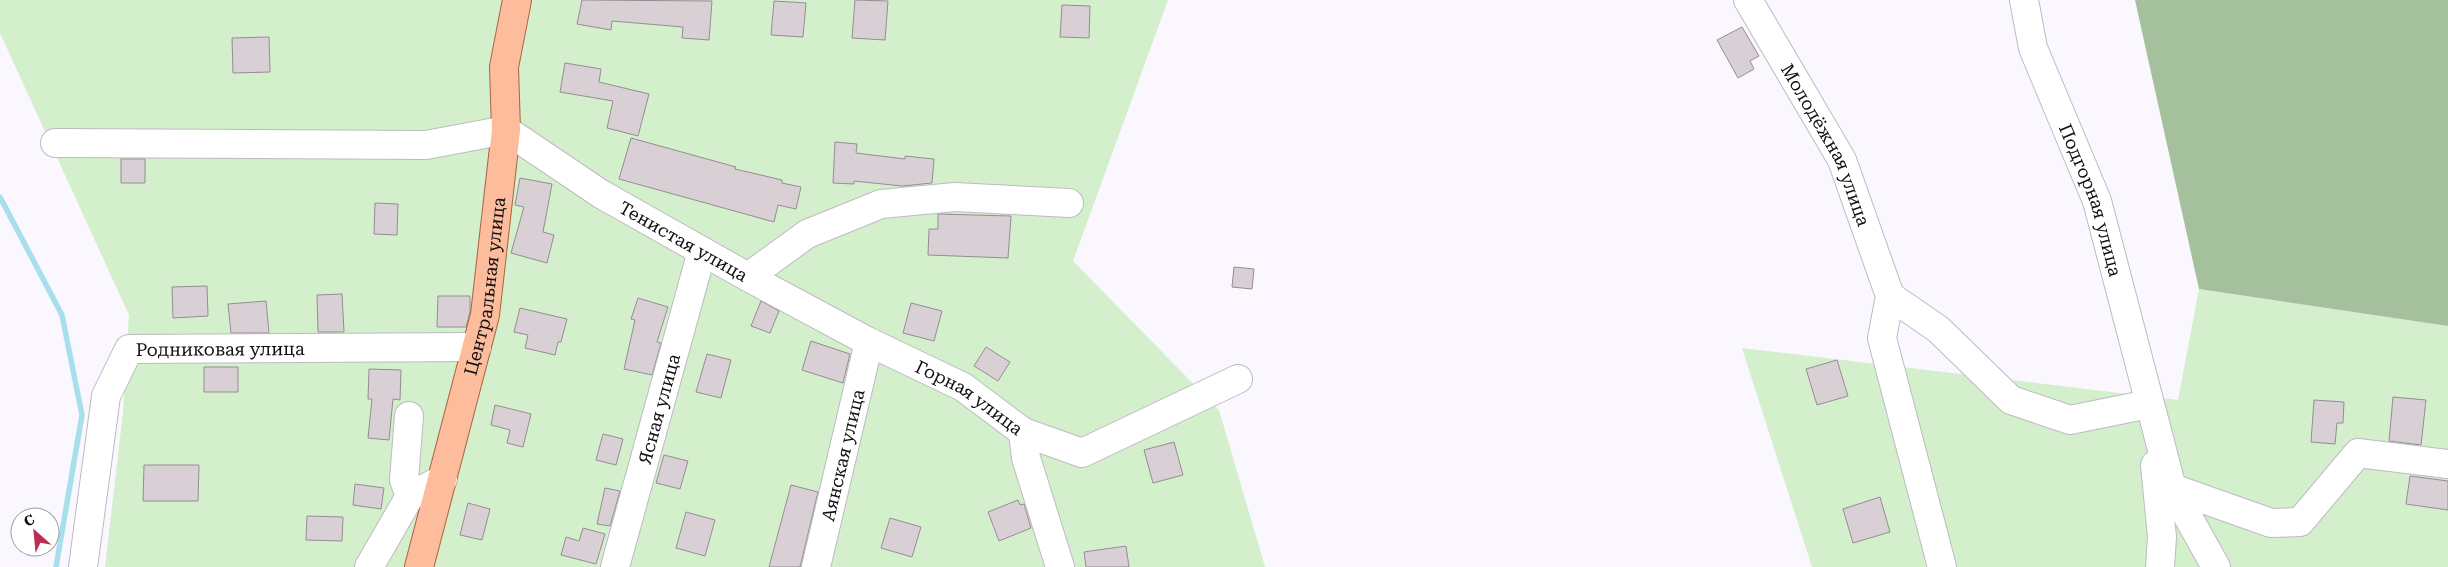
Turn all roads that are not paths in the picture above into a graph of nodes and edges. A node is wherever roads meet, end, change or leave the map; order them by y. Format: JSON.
{"nodes":[{"id":1,"x":516,"y":0,"type":"edge"},
{"id":2,"x":1748,"y":0,"type":"edge"},
{"id":3,"x":2024,"y":0,"type":"edge"},
{"id":4,"x":506,"y":130,"type":"junction"},
{"id":5,"x":55,"y":143,"type":"dead end"},
{"id":6,"x":1069,"y":203,"type":"dead end"},
{"id":7,"x":702,"y":250,"type":"junction"},
{"id":8,"x":748,"y":277,"type":"junction"},
{"id":9,"x":1890,"y":296,"type":"junction"},
{"id":10,"x":869,"y":342,"type":"junction"},
{"id":11,"x":477,"y":347,"type":"junction"},
{"id":12,"x":1238,"y":379,"type":"dead end"},
{"id":13,"x":2149,"y":404,"type":"junction"},
{"id":14,"x":409,"y":416,"type":"dead end"},
{"id":15,"x":1023,"y":432,"type":"junction"},
{"id":16,"x":2448,"y":464,"type":"edge"},
{"id":17,"x":443,"y":479,"type":"junction"},
{"id":18,"x":2172,"y":488,"type":"junction"},
{"id":19,"x":410,"y":496,"type":"junction"},
{"id":20,"x":83,"y":567,"type":"edge"},
{"id":21,"x":369,"y":567,"type":"edge"},
{"id":22,"x":420,"y":567,"type":"edge"},
{"id":23,"x":615,"y":567,"type":"edge"},
{"id":24,"x":816,"y":567,"type":"edge"},
{"id":25,"x":1060,"y":567,"type":"edge"},
{"id":26,"x":1942,"y":567,"type":"edge"},
{"id":27,"x":2160,"y":567,"type":"edge"},
{"id":28,"x":2216,"y":567,"type":"edge"}],
"edges":[{"from":1,"to":4,"type":"main road","name":"Центральная улица"},
{"from":2,"to":9,"type":"street","name":"Молодёжная улица"},
{"from":3,"to":13,"type":"street","name":"Подгорная улица"},
{"from":4,"to":5,"type":"street"},
{"from":4,"to":7,"type":"street","name":"Тенистая улица"},
{"from":4,"to":11,"type":"main road","name":"Центральная улица"},
{"from":6,"to":8,"type":"street"},
{"from":7,"to":8,"type":"street","name":"Тенистая улица"},
{"from":7,"to":23,"type":"street","name":"Ясная улица"},
{"from":8,"to":10,"type":"street","name":"Тенистая улица"},
{"from":9,"to":13,"type":"street"},
{"from":9,"to":26,"type":"street"},
{"from":10,"to":15,"type":"street","name":"Горная улица"},
{"from":10,"to":24,"type":"street","name":"Аянская улица"},
{"from":11,"to":17,"type":"main road","name":"Центральная улица"},
{"from":11,"to":20,"type":"street","name":"Родниковая улица"},
{"from":12,"to":15,"type":"street"},
{"from":13,"to":18,"type":"street"},
{"from":13,"to":27,"type":"street"},
{"from":14,"to":19,"type":"street"},
{"from":15,"to":25,"type":"street","name":"Горная улица"},
{"from":16,"to":18,"type":"street"},
{"from":17,"to":19,"type":"street"},
{"from":17,"to":22,"type":"main road","name":"Центральная улица"},
{"from":18,"to":28,"type":"street"},
{"from":19,"to":21,"type":"street"}]}
